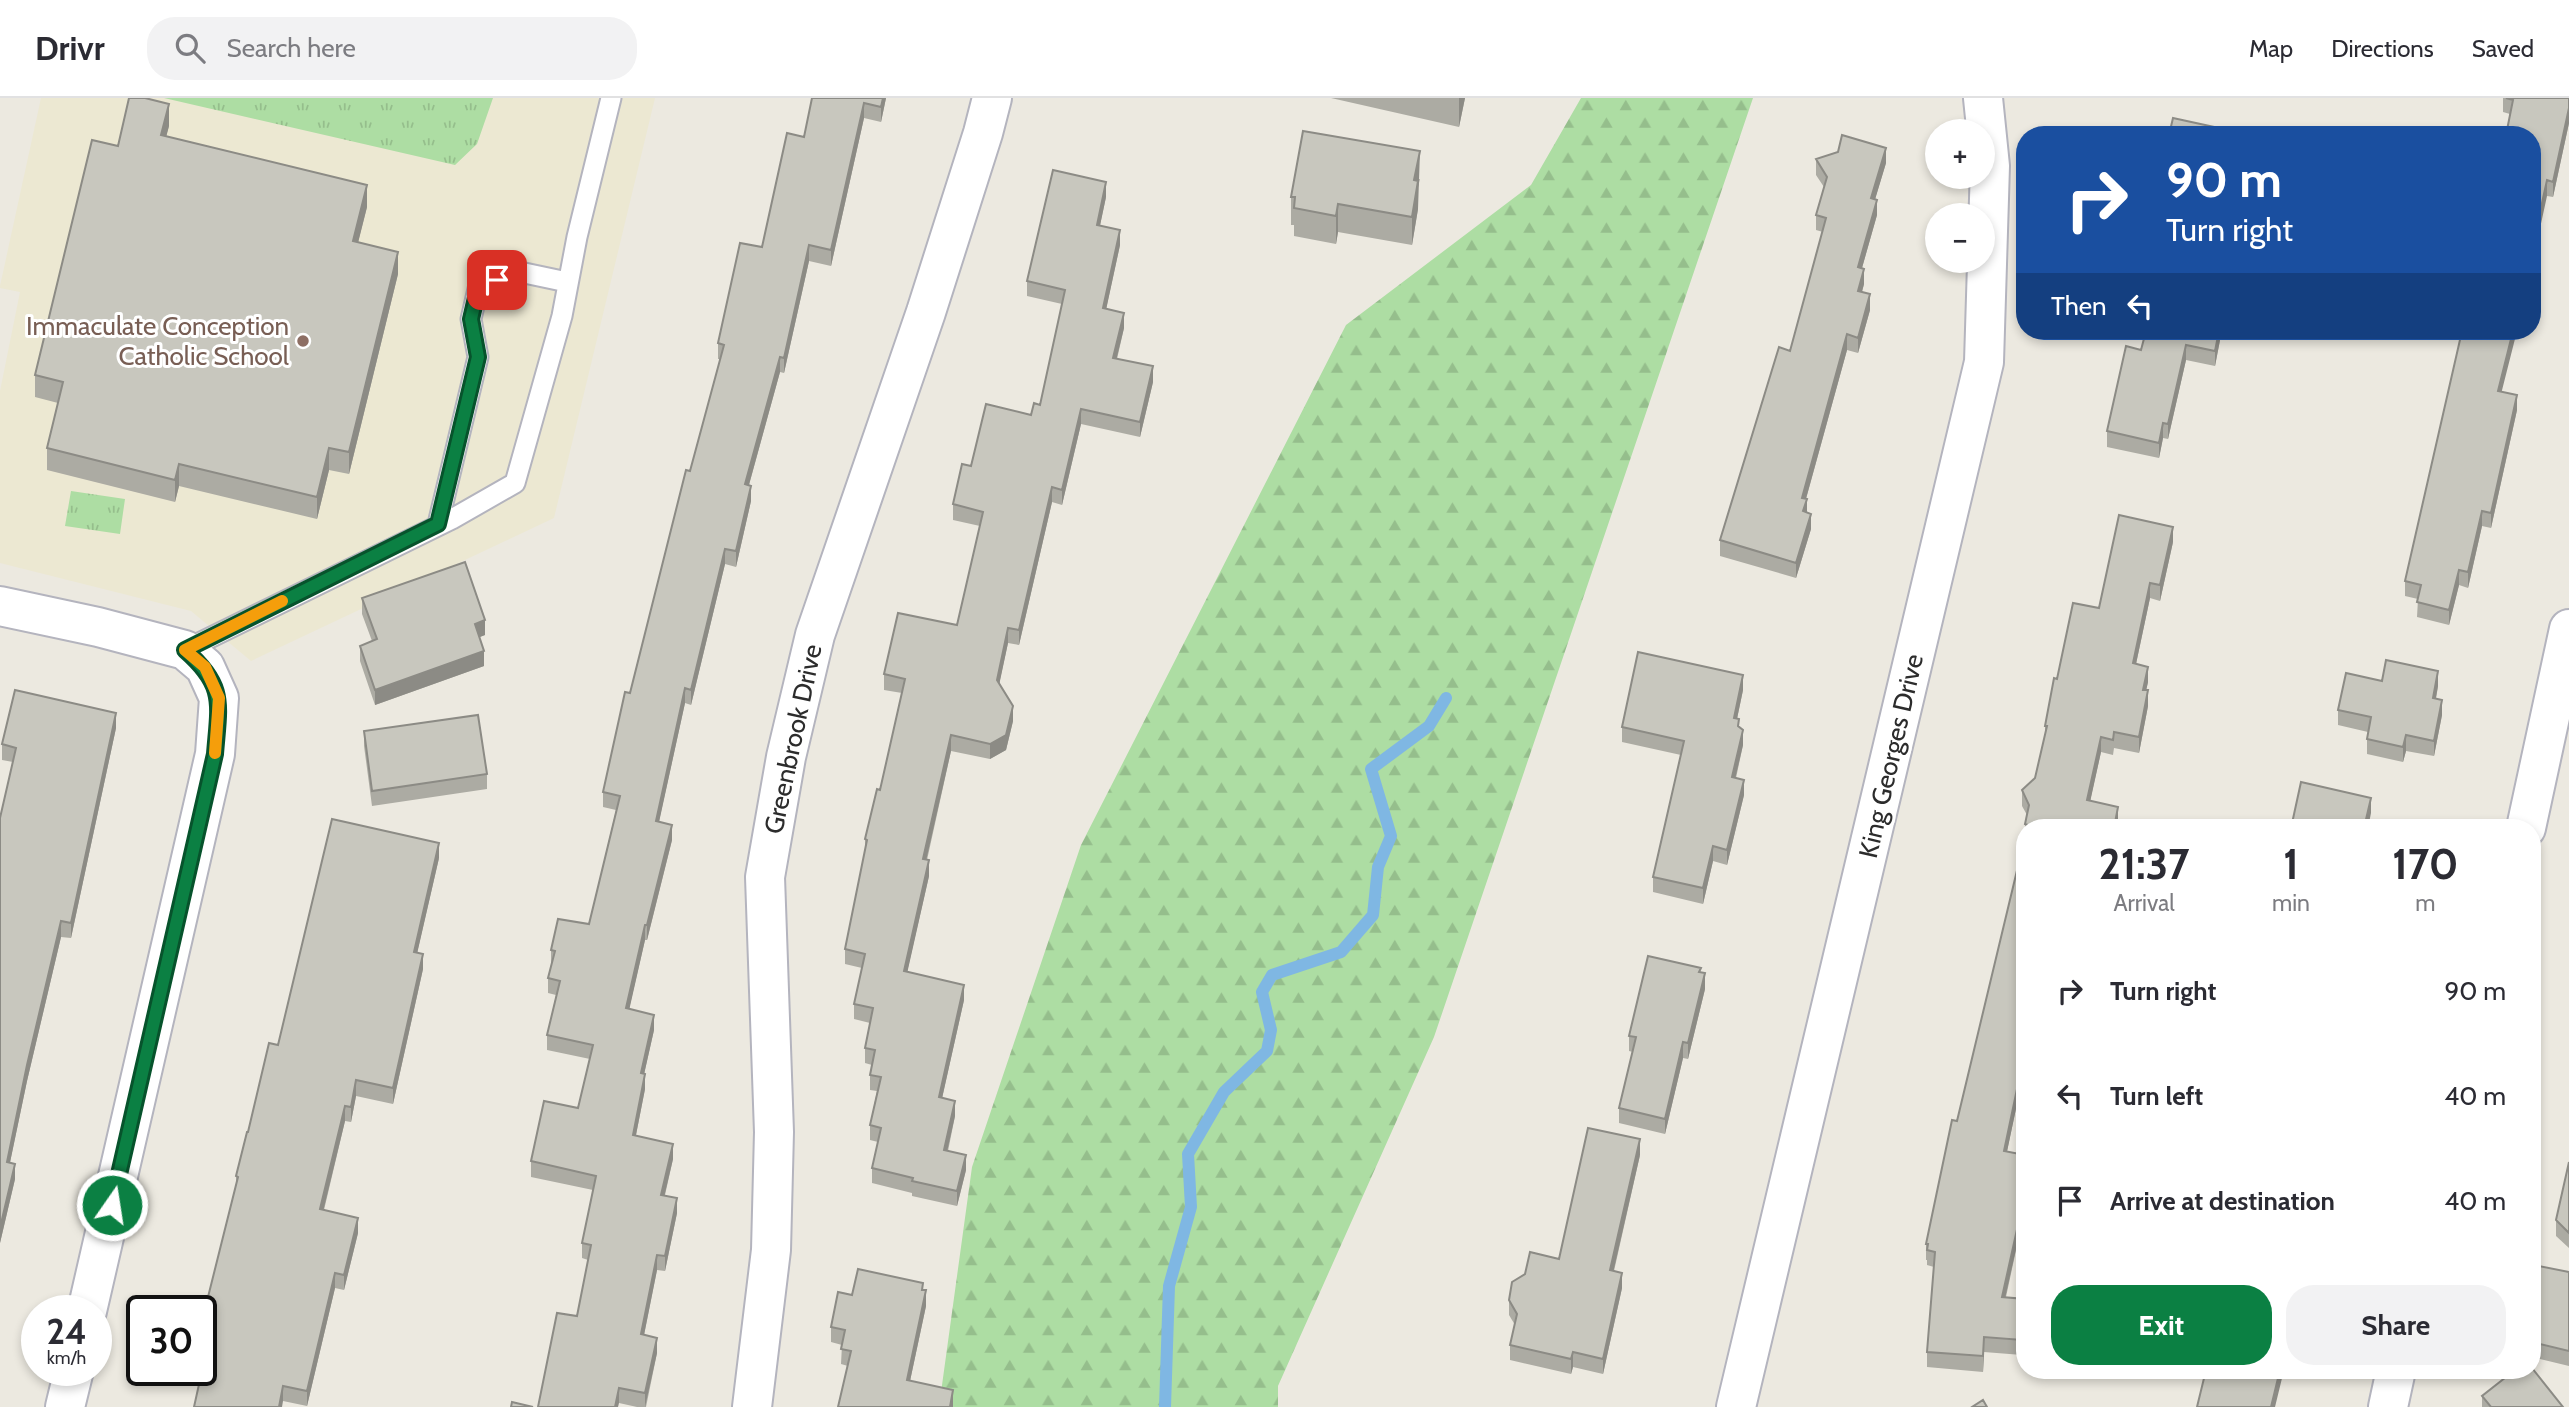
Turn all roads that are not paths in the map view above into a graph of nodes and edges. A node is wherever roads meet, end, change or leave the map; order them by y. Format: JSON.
{"nodes":[{"id":1,"x":611,"y":98,"type":"edge"},
{"id":2,"x":992,"y":98,"type":"edge"},
{"id":3,"x":1983,"y":98,"type":"edge"},
{"id":4,"x":567,"y":282,"type":"junction"},
{"id":5,"x":438,"y":524,"type":"junction"},
{"id":6,"x":0,"y":606,"type":"edge"},
{"id":7,"x":2569,"y":629,"type":"edge"},
{"id":8,"x":185,"y":650,"type":"junction"},
{"id":9,"x":2528,"y":819,"type":"edge"},
{"id":10,"x":92,"y":1295,"type":"edge"},
{"id":11,"x":2394,"y":1379,"type":"edge"},
{"id":12,"x":70,"y":1386,"type":"edge"},
{"id":13,"x":65,"y":1407,"type":"edge"},
{"id":14,"x":752,"y":1407,"type":"edge"},
{"id":15,"x":1736,"y":1407,"type":"edge"},
{"id":16,"x":2388,"y":1407,"type":"edge"}],
"edges":[{"from":1,"to":4,"type":"lane"},
{"from":2,"to":14,"type":"street","name":"Greenbrook Drive"},
{"from":3,"to":15,"type":"street","name":"King Georges Drive"},
{"from":4,"to":5,"type":"lane"},
{"from":4,"to":5,"type":"lane"},
{"from":5,"to":8,"type":"lane"},
{"from":6,"to":8,"type":"street"},
{"from":7,"to":9,"type":"street"},
{"from":8,"to":10,"type":"street"},
{"from":11,"to":16,"type":"street"},
{"from":12,"to":13,"type":"street"}]}
